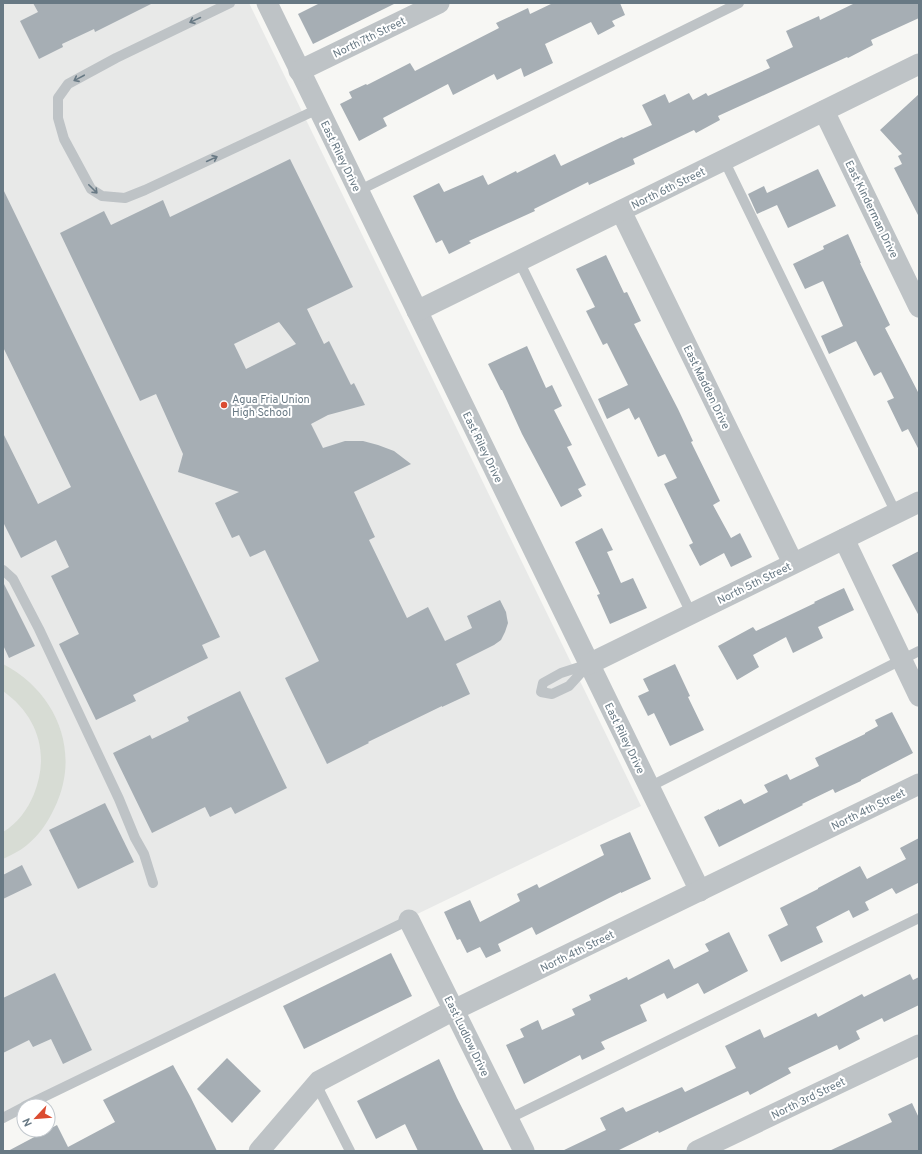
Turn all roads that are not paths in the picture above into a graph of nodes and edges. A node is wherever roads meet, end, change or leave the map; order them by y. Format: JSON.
{"nodes":[{"id":1,"x":230,"y":3,"type":"edge"},
{"id":2,"x":267,"y":3,"type":"edge"},
{"id":3,"x":439,"y":3,"type":"edge"},
{"id":4,"x":739,"y":3,"type":"edge"},
{"id":5,"x":919,"y":64,"type":"edge"},
{"id":6,"x":299,"y":71,"type":"junction"},
{"id":7,"x":318,"y":108,"type":"junction"},
{"id":8,"x":824,"y":111,"type":"junction"},
{"id":9,"x":724,"y":160,"type":"junction"},
{"id":10,"x":358,"y":191,"type":"junction"},
{"id":11,"x":622,"y":211,"type":"junction"},
{"id":12,"x":519,"y":261,"type":"junction"},
{"id":13,"x":919,"y":307,"type":"edge"},
{"id":14,"x":417,"y":311,"type":"junction"},
{"id":15,"x":919,"y":502,"type":"edge"},
{"id":16,"x":896,"y":513,"type":"junction"},
{"id":17,"x":844,"y":539,"type":"junction"},
{"id":18,"x":793,"y":563,"type":"junction"},
{"id":19,"x":3,"y":570,"type":"edge"},
{"id":20,"x":691,"y":613,"type":"junction"},
{"id":21,"x":910,"y":655,"type":"edge"},
{"id":22,"x":588,"y":664,"type":"junction"},
{"id":23,"x":919,"y":696,"type":"edge"},
{"id":24,"x":919,"y":784,"type":"edge"},
{"id":25,"x":648,"y":787,"type":"junction"},
{"id":26,"x":153,"y":883,"type":"dead end"},
{"id":27,"x":700,"y":891,"type":"junction"},
{"id":28,"x":919,"y":918,"type":"edge"},
{"id":29,"x":410,"y":920,"type":"joint"},
{"id":30,"x":454,"y":1010,"type":"junction"},
{"id":31,"x":919,"y":1045,"type":"edge"},
{"id":32,"x":316,"y":1084,"type":"junction"},
{"id":33,"x":42,"y":1098,"type":"edge"},
{"id":34,"x":16,"y":1111,"type":"edge"},
{"id":35,"x":3,"y":1118,"type":"edge"},
{"id":36,"x":508,"y":1119,"type":"junction"},
{"id":37,"x":259,"y":1151,"type":"edge"},
{"id":38,"x":350,"y":1151,"type":"edge"},
{"id":39,"x":524,"y":1151,"type":"edge"},
{"id":40,"x":697,"y":1151,"type":"edge"}],
"edges":[{"from":1,"to":7,"type":"lane","one_way":true},
{"from":2,"to":6,"type":"street","name":"East Riley Drive"},
{"from":3,"to":6,"type":"street","name":"North 7th Street"},
{"from":4,"to":10,"type":"lane"},
{"from":5,"to":8,"type":"street","name":"North 6th Street"},
{"from":6,"to":7,"type":"street","name":"East Riley Drive"},
{"from":7,"to":10,"type":"street","name":"East Riley Drive"},
{"from":8,"to":9,"type":"street","name":"North 6th Street"},
{"from":8,"to":13,"type":"street","name":"East Kinderman Drive"},
{"from":9,"to":11,"type":"street","name":"North 6th Street"},
{"from":9,"to":16,"type":"lane"},
{"from":10,"to":14,"type":"street","name":"East Riley Drive"},
{"from":11,"to":12,"type":"street","name":"North 6th Street"},
{"from":11,"to":18,"type":"street","name":"East Madden Drive"},
{"from":12,"to":14,"type":"street","name":"North 6th Street"},
{"from":12,"to":20,"type":"lane"},
{"from":14,"to":22,"type":"street","name":"East Riley Drive"},
{"from":15,"to":16,"type":"street","name":"North 5th Street"},
{"from":16,"to":17,"type":"street","name":"North 5th Street"},
{"from":17,"to":18,"type":"street","name":"North 5th Street"},
{"from":17,"to":21,"type":"street"},
{"from":18,"to":20,"type":"street","name":"North 5th Street"},
{"from":19,"to":26,"type":"lane"},
{"from":20,"to":22,"type":"street","name":"North 5th Street"},
{"from":21,"to":23,"type":"street"},
{"from":21,"to":25,"type":"lane"},
{"from":22,"to":25,"type":"street","name":"East Riley Drive"},
{"from":24,"to":27,"type":"street","name":"North 4th Street"},
{"from":25,"to":27,"type":"street","name":"East Riley Drive"},
{"from":27,"to":30,"type":"street","name":"North 4th Street"},
{"from":28,"to":36,"type":"lane"},
{"from":29,"to":30,"type":"street","name":"East Ludlow Drive"},
{"from":29,"to":33,"type":"lane"},
{"from":30,"to":32,"type":"street","name":"North 4th Street"},
{"from":30,"to":36,"type":"street","name":"East Ludlow Drive"},
{"from":31,"to":40,"type":"street","name":"North 3rd Street"},
{"from":32,"to":37,"type":"street","name":"North 4th Street"},
{"from":32,"to":38,"type":"lane"},
{"from":34,"to":35,"type":"lane"},
{"from":36,"to":39,"type":"street","name":"East Ludlow Drive"}]}
